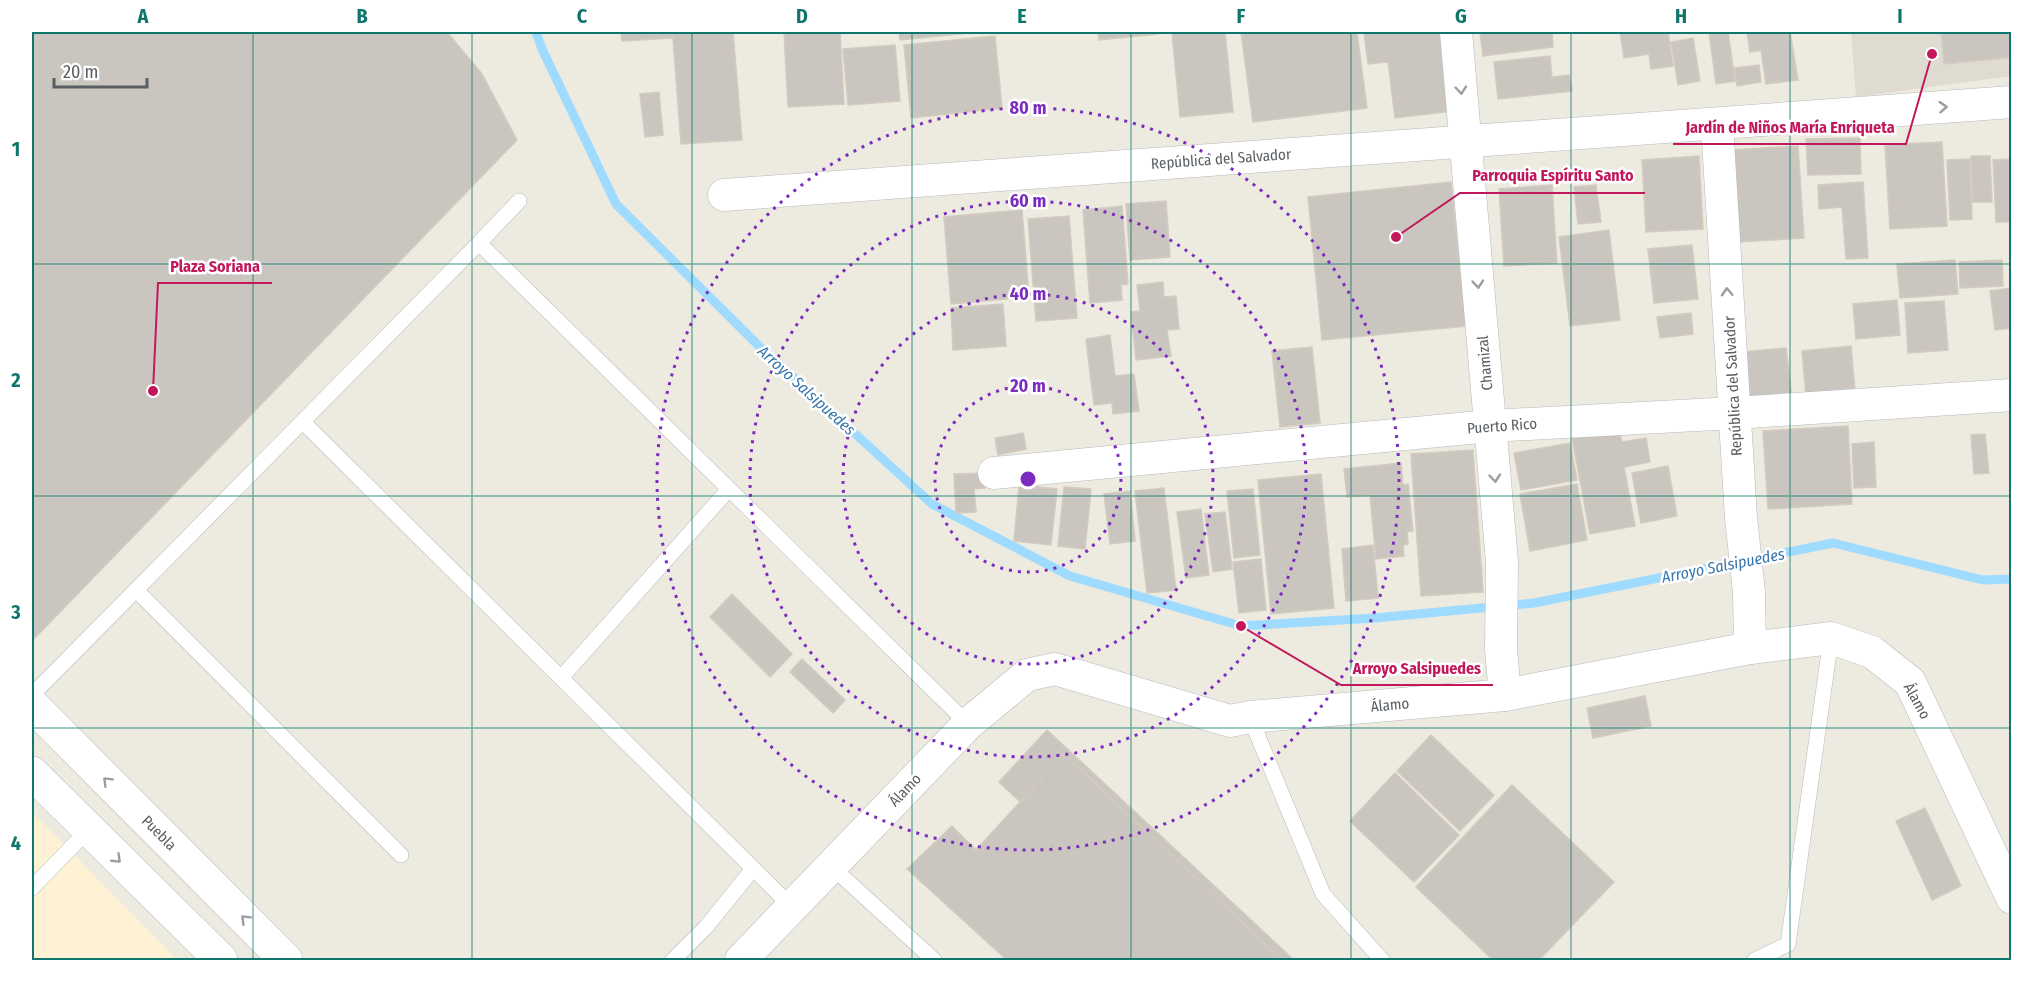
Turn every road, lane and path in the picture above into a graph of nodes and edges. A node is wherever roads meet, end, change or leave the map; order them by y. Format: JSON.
{"nodes":[{"id":1,"x":1456,"y":32,"type":"edge"},
{"id":2,"x":2012,"y":102,"type":"edge"},
{"id":3,"x":1717,"y":124,"type":"junction"},
{"id":4,"x":1465,"y":141,"type":"junction"},
{"id":5,"x":724,"y":195,"type":"dead end"},
{"id":6,"x":519,"y":201,"type":"dead end"},
{"id":7,"x":479,"y":243,"type":"junction"},
{"id":8,"x":2012,"y":395,"type":"edge"},
{"id":9,"x":1734,"y":413,"type":"junction"},
{"id":10,"x":303,"y":422,"type":"junction"},
{"id":11,"x":1490,"y":426,"type":"junction"},
{"id":12,"x":994,"y":473,"type":"dead end"},
{"id":13,"x":729,"y":489,"type":"junction"},
{"id":14,"x":136,"y":590,"type":"junction"},
{"id":15,"x":1831,"y":638,"type":"junction"},
{"id":16,"x":1750,"y":648,"type":"junction"},
{"id":17,"x":561,"y":678,"type":"junction"},
{"id":18,"x":32,"y":695,"type":"edge"},
{"id":19,"x":1505,"y":695,"type":"junction"},
{"id":20,"x":32,"y":705,"type":"edge"},
{"id":21,"x":1250,"y":717,"type":"junction"},
{"id":22,"x":968,"y":724,"type":"junction"},
{"id":23,"x":32,"y":773,"type":"edge"},
{"id":24,"x":88,"y":830,"type":"junction"},
{"id":25,"x":402,"y":855,"type":"dead end"},
{"id":26,"x":832,"y":867,"type":"junction"},
{"id":27,"x":753,"y":869,"type":"junction"},
{"id":28,"x":32,"y":888,"type":"edge"},
{"id":29,"x":2012,"y":898,"type":"edge"},
{"id":30,"x":793,"y":908,"type":"junction"},
{"id":31,"x":221,"y":960,"type":"edge"},
{"id":32,"x":286,"y":960,"type":"edge"},
{"id":33,"x":673,"y":960,"type":"edge"},
{"id":34,"x":741,"y":960,"type":"edge"},
{"id":35,"x":934,"y":960,"type":"edge"},
{"id":36,"x":1382,"y":960,"type":"edge"},
{"id":37,"x":1755,"y":960,"type":"edge"}],
"edges":[{"from":1,"to":4,"type":"street","name":"Chamizal","one_way":true},
{"from":3,"to":2,"type":"street","name":"República del Salvador","one_way":true},
{"from":3,"to":4,"type":"street","name":"República del Salvador"},
{"from":9,"to":3,"type":"street","name":"República del Salvador","one_way":true},
{"from":4,"to":5,"type":"street","name":"República del Salvador"},
{"from":4,"to":11,"type":"street","name":"Chamizal","one_way":true},
{"from":6,"to":7,"type":"lane"},
{"from":7,"to":10,"type":"lane"},
{"from":7,"to":13,"type":"lane"},
{"from":8,"to":9,"type":"street","name":"Puerto Rico"},
{"from":9,"to":11,"type":"street","name":"Puerto Rico"},
{"from":9,"to":16,"type":"street","name":"República del Salvador"},
{"from":10,"to":14,"type":"lane"},
{"from":10,"to":17,"type":"lane"},
{"from":11,"to":12,"type":"street","name":"Puerto Rico"},
{"from":11,"to":19,"type":"street","name":"Chamizal","one_way":true},
{"from":13,"to":17,"type":"lane"},
{"from":13,"to":22,"type":"lane"},
{"from":14,"to":18,"type":"lane"},
{"from":14,"to":25,"type":"lane"},
{"from":15,"to":16,"type":"street","name":"Álamo"},
{"from":15,"to":29,"type":"street","name":"Álamo"},
{"from":15,"to":37,"type":"lane"},
{"from":16,"to":19,"type":"street","name":"Álamo"},
{"from":17,"to":27,"type":"lane"},
{"from":19,"to":21,"type":"street","name":"Álamo"},
{"from":32,"to":20,"type":"main road","name":"Puebla","one_way":true},
{"from":21,"to":22,"type":"street","name":"Álamo"},
{"from":21,"to":36,"type":"lane"},
{"from":22,"to":26,"type":"street","name":"Álamo"},
{"from":23,"to":24,"type":"main road"},
{"from":24,"to":28,"type":"lane"},
{"from":24,"to":31,"type":"main road","one_way":true},
{"from":26,"to":30,"type":"street","name":"Álamo"},
{"from":26,"to":35,"type":"lane"},
{"from":27,"to":30,"type":"lane"},
{"from":27,"to":33,"type":"lane"},
{"from":30,"to":34,"type":"street","name":"Álamo"}]}
